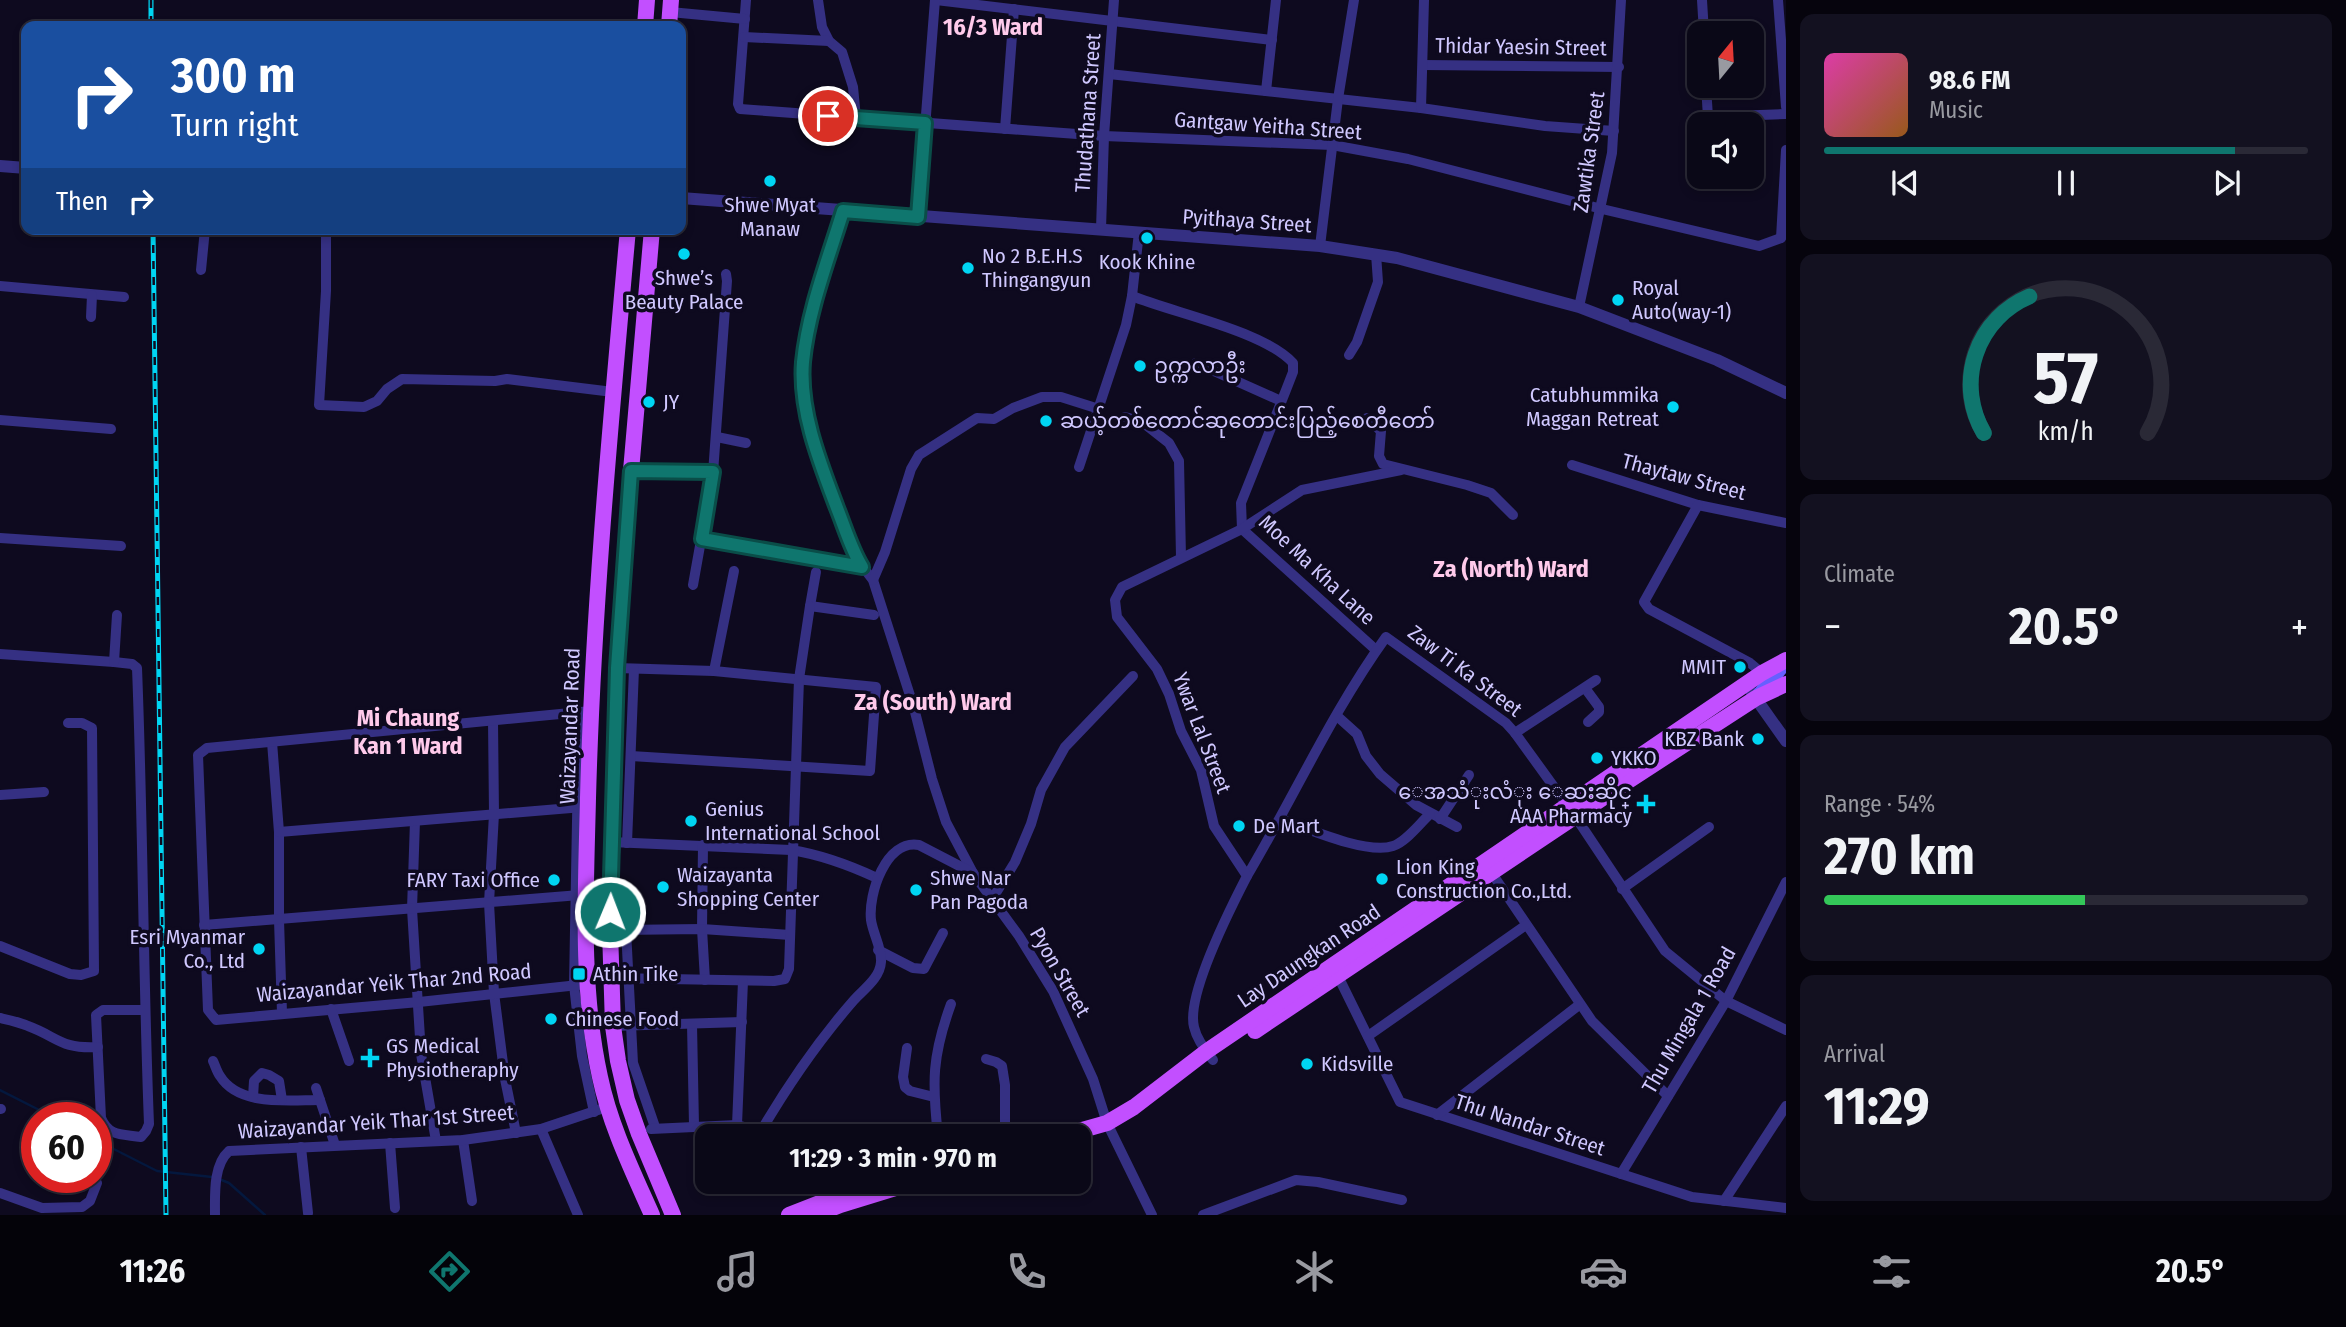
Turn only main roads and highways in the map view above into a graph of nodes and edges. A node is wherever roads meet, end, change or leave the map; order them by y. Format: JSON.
{"nodes":[{"id":1,"x":648,"y":0,"type":"edge"},
{"id":2,"x":646,"y":21,"type":"edge"},
{"id":3,"x":627,"y":235,"type":"edge"},
{"id":4,"x":651,"y":235,"type":"edge"},
{"id":5,"x":599,"y":559,"type":"junction"},
{"id":6,"x":624,"y":561,"type":"junction"},
{"id":7,"x":1786,"y":661,"type":"edge"},
{"id":8,"x":1786,"y":684,"type":"edge"},
{"id":9,"x":1756,"y":698,"type":"junction"},
{"id":10,"x":1624,"y":775,"type":"junction"},
{"id":11,"x":591,"y":1020,"type":"junction"},
{"id":12,"x":612,"y":1022,"type":"junction"},
{"id":13,"x":1091,"y":1132,"type":"edge"},
{"id":14,"x":846,"y":1194,"type":"edge"},
{"id":15,"x":854,"y":1194,"type":"edge"},
{"id":16,"x":652,"y":1215,"type":"edge"},
{"id":17,"x":673,"y":1215,"type":"edge"},
{"id":18,"x":789,"y":1215,"type":"edge"},
{"id":19,"x":816,"y":1215,"type":"edge"}],
"edges":[{"from":1,"to":2,"type":"main road"},
{"from":3,"to":5,"type":"main road","name":"Waizayandar Road"},
{"from":4,"to":6,"type":"main road"},
{"from":5,"to":6,"type":"main road"},
{"from":5,"to":11,"type":"main road","name":"Waizayandar Road"},
{"from":6,"to":12,"type":"main road"},
{"from":7,"to":9,"type":"main road"},
{"from":7,"to":10,"type":"main road","name":"Lay Daungkan Road"},
{"from":8,"to":9,"type":"main road","name":"Lay Daungkan Road"},
{"from":9,"to":10,"type":"main road","name":"Lay Daungkan Road"},
{"from":10,"to":13,"type":"main road","name":"Lay Daungkan Road"},
{"from":11,"to":12,"type":"main road"},
{"from":11,"to":16,"type":"main road","name":"Waizayandar Road"},
{"from":12,"to":17,"type":"main road"},
{"from":14,"to":18,"type":"main road"},
{"from":15,"to":19,"type":"main road"}]}
